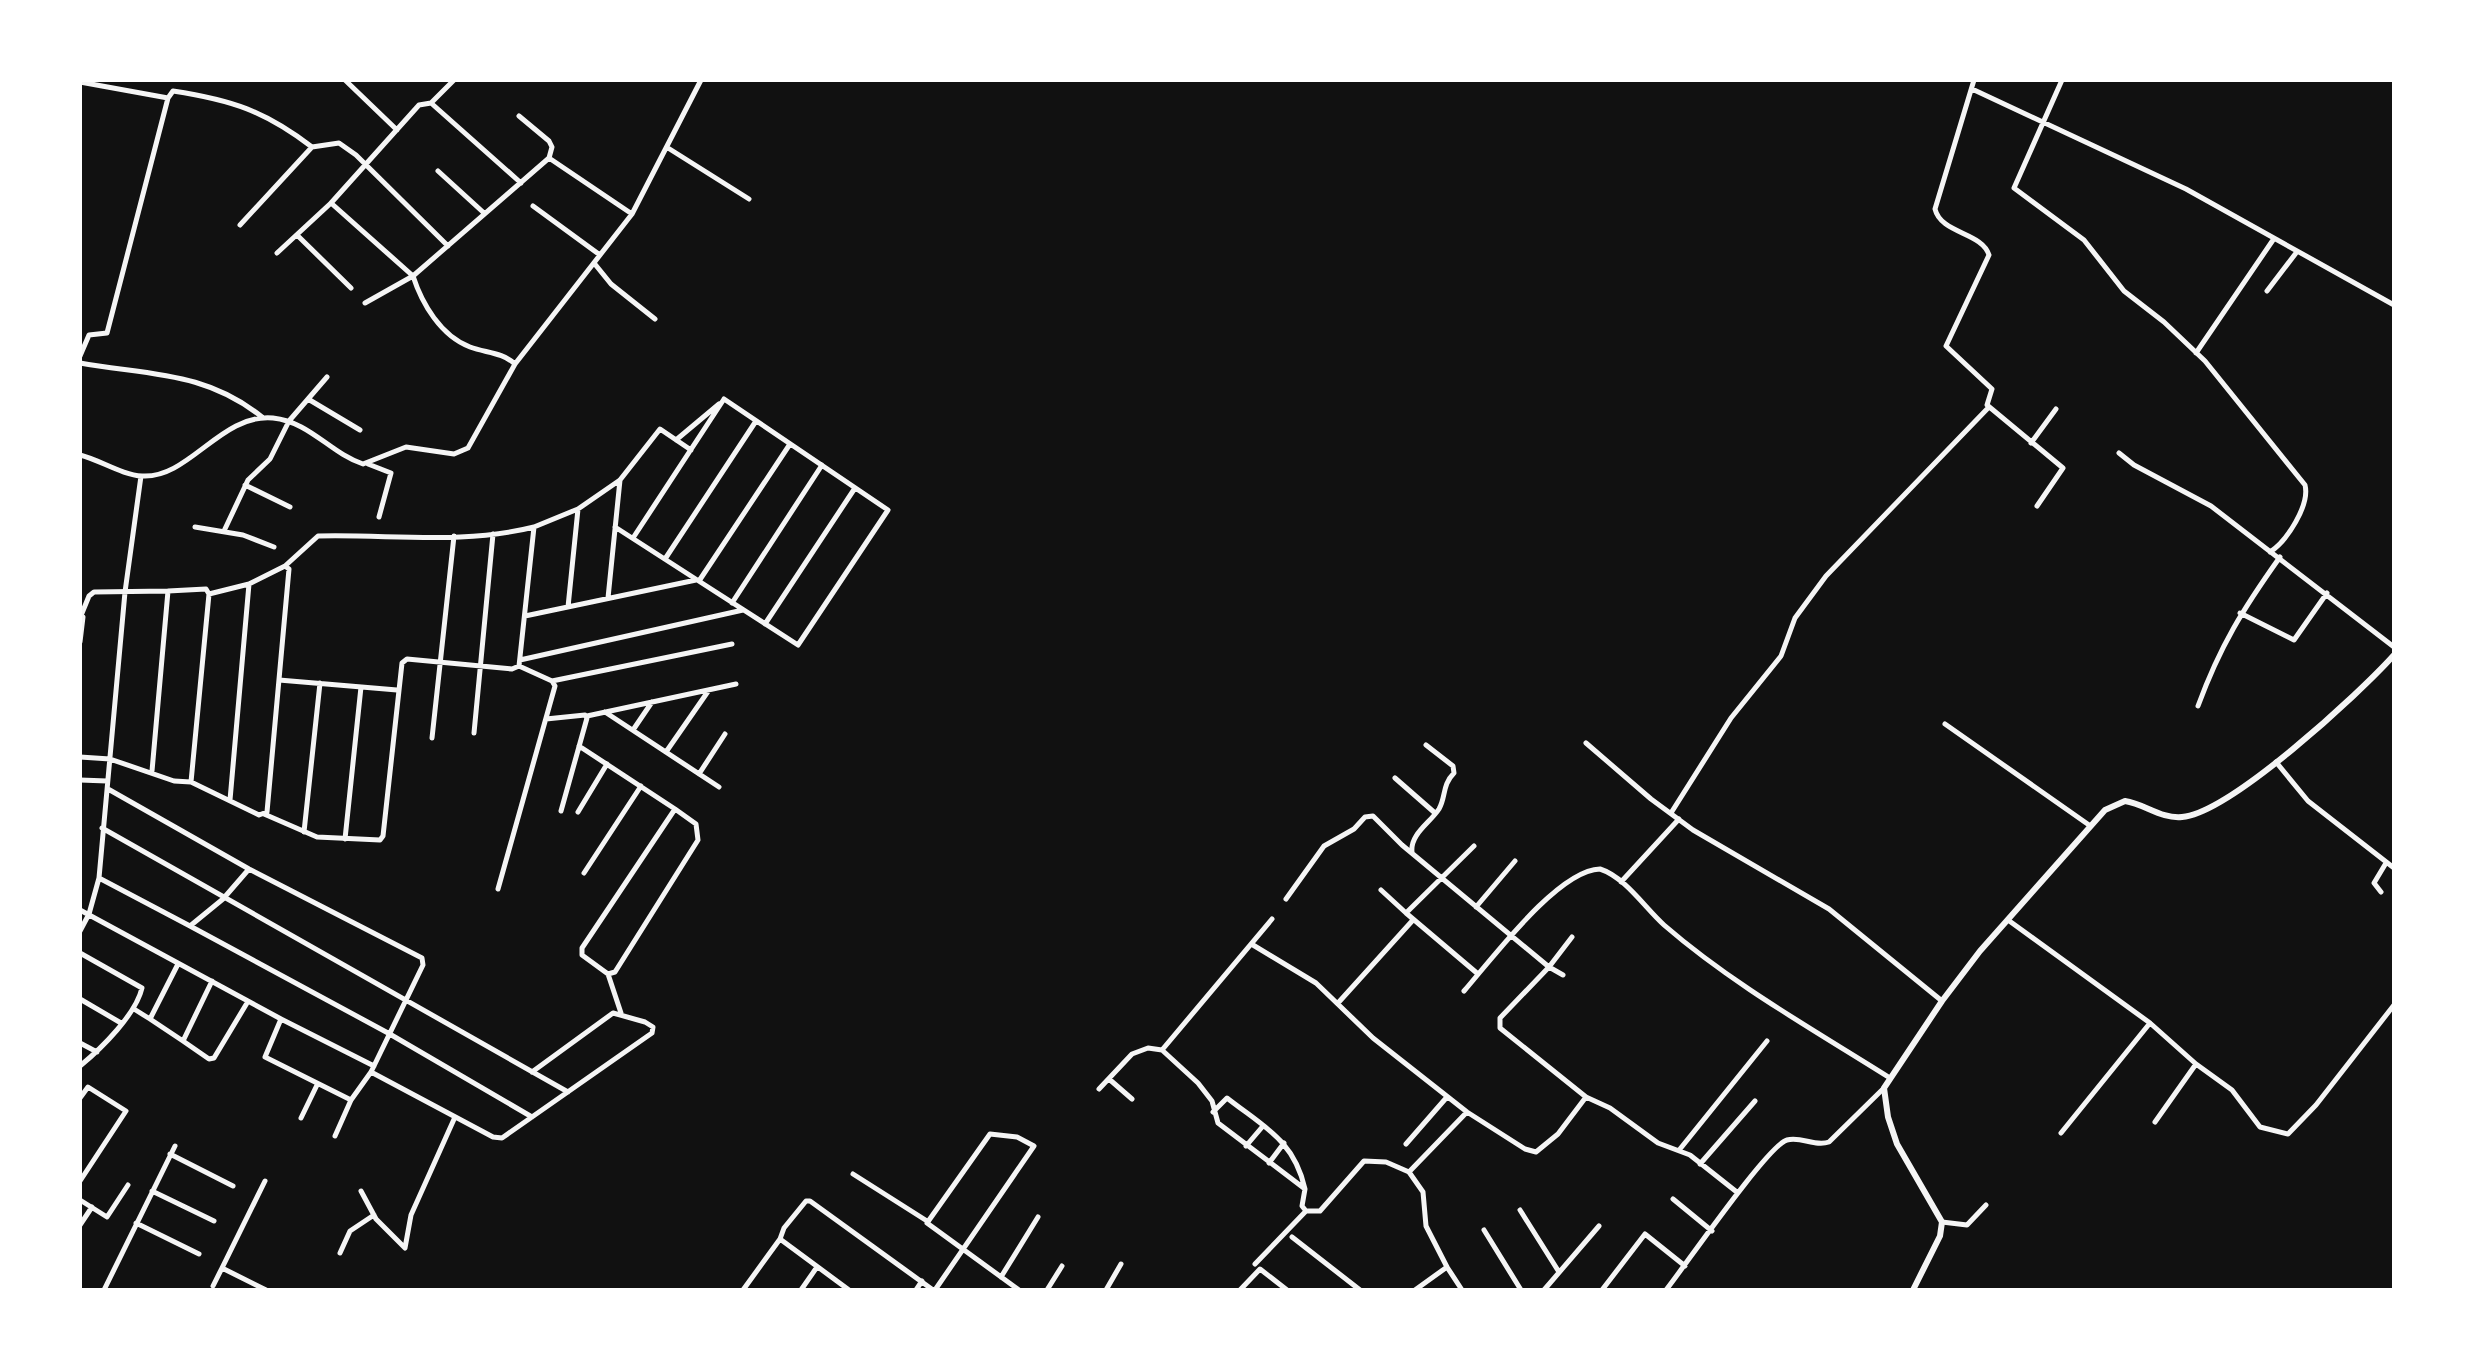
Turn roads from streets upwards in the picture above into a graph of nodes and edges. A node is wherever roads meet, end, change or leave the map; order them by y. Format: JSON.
{"nodes":[{"id":1,"x":345,"y":80,"type":"edge"},
{"id":2,"x":454,"y":80,"type":"edge"},
{"id":3,"x":701,"y":80,"type":"edge"},
{"id":4,"x":1974,"y":80,"type":"edge"},
{"id":5,"x":2062,"y":80,"type":"edge"},
{"id":6,"x":80,"y":82,"type":"edge"},
{"id":7,"x":1972,"y":89,"type":"junction"},
{"id":8,"x":167,"y":97,"type":"junction"},
{"id":9,"x":431,"y":103,"type":"junction"},
{"id":10,"x":519,"y":116,"type":"dead end"},
{"id":11,"x":2045,"y":124,"type":"junction"},
{"id":12,"x":397,"y":130,"type":"junction"},
{"id":13,"x":312,"y":147,"type":"junction"},
{"id":14,"x":668,"y":148,"type":"junction"},
{"id":15,"x":549,"y":159,"type":"junction"},
{"id":16,"x":364,"y":165,"type":"junction"},
{"id":17,"x":438,"y":171,"type":"dead end"},
{"id":18,"x":521,"y":183,"type":"junction"},
{"id":19,"x":749,"y":199,"type":"dead end"},
{"id":20,"x":331,"y":203,"type":"junction"},
{"id":21,"x":533,"y":206,"type":"dead end"},
{"id":22,"x":484,"y":213,"type":"junction"},
{"id":23,"x":632,"y":214,"type":"junction"},
{"id":24,"x":240,"y":225,"type":"dead end"},
{"id":25,"x":298,"y":236,"type":"junction"},
{"id":26,"x":2273,"y":240,"type":"junction"},
{"id":27,"x":448,"y":246,"type":"junction"},
{"id":28,"x":277,"y":253,"type":"dead end"},
{"id":29,"x":2296,"y":253,"type":"junction"},
{"id":30,"x":600,"y":256,"type":"junction"},
{"id":31,"x":594,"y":263,"type":"junction"},
{"id":32,"x":413,"y":276,"type":"junction"},
{"id":33,"x":351,"y":288,"type":"dead end"},
{"id":34,"x":2267,"y":291,"type":"dead end"},
{"id":35,"x":365,"y":303,"type":"dead end"},
{"id":36,"x":2393,"y":305,"type":"edge"},
{"id":37,"x":656,"y":318,"type":"dead end"},
{"id":38,"x":2196,"y":353,"type":"junction"},
{"id":39,"x":80,"y":356,"type":"edge"},
{"id":40,"x":80,"y":363,"type":"edge"},
{"id":41,"x":516,"y":364,"type":"junction"},
{"id":42,"x":327,"y":377,"type":"dead end"},
{"id":43,"x":308,"y":399,"type":"junction"},
{"id":44,"x":724,"y":400,"type":"junction"},
{"id":45,"x":1989,"y":407,"type":"junction"},
{"id":46,"x":2056,"y":409,"type":"dead end"},
{"id":47,"x":262,"y":417,"type":"junction"},
{"id":48,"x":289,"y":421,"type":"junction"},
{"id":49,"x":757,"y":421,"type":"junction"},
{"id":50,"x":360,"y":430,"type":"dead end"},
{"id":51,"x":676,"y":440,"type":"junction"},
{"id":52,"x":790,"y":443,"type":"junction"},
{"id":53,"x":2031,"y":443,"type":"junction"},
{"id":54,"x":691,"y":450,"type":"junction"},
{"id":55,"x":2119,"y":453,"type":"dead end"},
{"id":56,"x":80,"y":455,"type":"edge"},
{"id":57,"x":368,"y":464,"type":"junction"},
{"id":58,"x":822,"y":466,"type":"junction"},
{"id":59,"x":141,"y":476,"type":"junction"},
{"id":60,"x":620,"y":480,"type":"junction"},
{"id":61,"x":245,"y":485,"type":"junction"},
{"id":62,"x":855,"y":488,"type":"junction"},
{"id":63,"x":2038,"y":506,"type":"dead end"},
{"id":64,"x":290,"y":507,"type":"dead end"},
{"id":65,"x":578,"y":509,"type":"junction"},
{"id":66,"x":379,"y":517,"type":"dead end"},
{"id":67,"x":195,"y":527,"type":"dead end"},
{"id":68,"x":534,"y":527,"type":"junction"},
{"id":69,"x":615,"y":527,"type":"junction"},
{"id":70,"x":224,"y":531,"type":"junction"},
{"id":71,"x":493,"y":534,"type":"junction"},
{"id":72,"x":454,"y":536,"type":"junction"},
{"id":73,"x":633,"y":538,"type":"junction"},
{"id":74,"x":274,"y":547,"type":"dead end"},
{"id":75,"x":2270,"y":552,"type":"junction"},
{"id":76,"x":2280,"y":557,"type":"junction"},
{"id":77,"x":665,"y":559,"type":"junction"},
{"id":78,"x":285,"y":566,"type":"junction"},
{"id":79,"x":698,"y":580,"type":"junction"},
{"id":80,"x":249,"y":584,"type":"junction"},
{"id":81,"x":168,"y":591,"type":"junction"},
{"id":82,"x":125,"y":592,"type":"junction"},
{"id":83,"x":2327,"y":593,"type":"junction"},
{"id":84,"x":209,"y":594,"type":"junction"},
{"id":85,"x":608,"y":598,"type":"junction"},
{"id":86,"x":732,"y":603,"type":"junction"},
{"id":87,"x":568,"y":607,"type":"junction"},
{"id":88,"x":744,"y":610,"type":"junction"},
{"id":89,"x":2240,"y":613,"type":"junction"},
{"id":90,"x":525,"y":616,"type":"junction"},
{"id":91,"x":82,"y":617,"type":"edge"},
{"id":92,"x":765,"y":624,"type":"junction"},
{"id":93,"x":80,"y":642,"type":"edge"},
{"id":94,"x":732,"y":644,"type":"dead end"},
{"id":95,"x":2393,"y":647,"type":"edge"},
{"id":96,"x":2393,"y":655,"type":"edge"},
{"id":97,"x":441,"y":662,"type":"junction"},
{"id":98,"x":520,"y":663,"type":"junction"},
{"id":99,"x":480,"y":666,"type":"junction"},
{"id":100,"x":279,"y":680,"type":"junction"},
{"id":101,"x":552,"y":681,"type":"junction"},
{"id":102,"x":320,"y":683,"type":"junction"},
{"id":103,"x":736,"y":684,"type":"dead end"},
{"id":104,"x":361,"y":687,"type":"junction"},
{"id":105,"x":397,"y":690,"type":"junction"},
{"id":106,"x":709,"y":690,"type":"junction"},
{"id":107,"x":652,"y":702,"type":"junction"},
{"id":108,"x":2198,"y":706,"type":"dead end"},
{"id":109,"x":606,"y":712,"type":"junction"},
{"id":110,"x":587,"y":716,"type":"junction"},
{"id":111,"x":546,"y":719,"type":"junction"},
{"id":112,"x":1945,"y":724,"type":"dead end"},
{"id":113,"x":633,"y":730,"type":"junction"},
{"id":114,"x":474,"y":733,"type":"dead end"},
{"id":115,"x":725,"y":734,"type":"dead end"},
{"id":116,"x":432,"y":738,"type":"dead end"},
{"id":117,"x":1586,"y":743,"type":"dead end"},
{"id":118,"x":1426,"y":745,"type":"dead end"},
{"id":119,"x":579,"y":746,"type":"junction"},
{"id":120,"x":666,"y":752,"type":"junction"},
{"id":121,"x":80,"y":757,"type":"edge"},
{"id":122,"x":109,"y":760,"type":"junction"},
{"id":123,"x":2276,"y":762,"type":"junction"},
{"id":124,"x":607,"y":764,"type":"junction"},
{"id":125,"x":152,"y":771,"type":"junction"},
{"id":126,"x":699,"y":774,"type":"junction"},
{"id":127,"x":1395,"y":778,"type":"dead end"},
{"id":128,"x":80,"y":780,"type":"edge"},
{"id":129,"x":108,"y":780,"type":"junction"},
{"id":130,"x":191,"y":782,"type":"junction"},
{"id":131,"x":641,"y":786,"type":"junction"},
{"id":132,"x":719,"y":788,"type":"dead end"},
{"id":133,"x":108,"y":789,"type":"junction"},
{"id":134,"x":230,"y":800,"type":"junction"},
{"id":135,"x":675,"y":808,"type":"junction"},
{"id":136,"x":561,"y":811,"type":"dead end"},
{"id":137,"x":578,"y":812,"type":"dead end"},
{"id":138,"x":1436,"y":813,"type":"junction"},
{"id":139,"x":1671,"y":813,"type":"junction"},
{"id":140,"x":264,"y":814,"type":"junction"},
{"id":141,"x":1679,"y":819,"type":"junction"},
{"id":142,"x":2089,"y":825,"type":"junction"},
{"id":143,"x":102,"y":828,"type":"junction"},
{"id":144,"x":304,"y":832,"type":"junction"},
{"id":145,"x":345,"y":839,"type":"junction"},
{"id":146,"x":1474,"y":846,"type":"dead end"},
{"id":147,"x":1412,"y":852,"type":"junction"},
{"id":148,"x":1515,"y":861,"type":"dead end"},
{"id":149,"x":2386,"y":863,"type":"junction"},
{"id":150,"x":2393,"y":868,"type":"edge"},
{"id":151,"x":249,"y":869,"type":"junction"},
{"id":152,"x":584,"y":873,"type":"dead end"},
{"id":153,"x":1442,"y":877,"type":"junction"},
{"id":154,"x":99,"y":878,"type":"junction"},
{"id":155,"x":1621,"y":882,"type":"junction"},
{"id":156,"x":498,"y":889,"type":"dead end"},
{"id":157,"x":1381,"y":890,"type":"dead end"},
{"id":158,"x":2381,"y":892,"type":"dead end"},
{"id":159,"x":223,"y":899,"type":"junction"},
{"id":160,"x":1286,"y":899,"type":"dead end"},
{"id":161,"x":1476,"y":907,"type":"junction"},
{"id":162,"x":80,"y":910,"type":"edge"},
{"id":163,"x":1406,"y":913,"type":"junction"},
{"id":164,"x":89,"y":914,"type":"junction"},
{"id":165,"x":1272,"y":919,"type":"dead end"},
{"id":166,"x":1413,"y":920,"type":"junction"},
{"id":167,"x":2008,"y":920,"type":"junction"},
{"id":168,"x":190,"y":926,"type":"junction"},
{"id":169,"x":80,"y":931,"type":"edge"},
{"id":170,"x":1512,"y":937,"type":"junction"},
{"id":171,"x":1572,"y":937,"type":"dead end"},
{"id":172,"x":1253,"y":945,"type":"junction"},
{"id":173,"x":80,"y":953,"type":"edge"},
{"id":174,"x":178,"y":964,"type":"junction"},
{"id":175,"x":1549,"y":967,"type":"junction"},
{"id":176,"x":608,"y":974,"type":"junction"},
{"id":177,"x":1478,"y":974,"type":"junction"},
{"id":178,"x":1563,"y":975,"type":"dead end"},
{"id":179,"x":212,"y":981,"type":"junction"},
{"id":180,"x":1464,"y":991,"type":"dead end"},
{"id":181,"x":80,"y":999,"type":"edge"},
{"id":182,"x":405,"y":999,"type":"junction"},
{"id":183,"x":1942,"y":1001,"type":"junction"},
{"id":184,"x":247,"y":1003,"type":"junction"},
{"id":185,"x":1338,"y":1003,"type":"junction"},
{"id":186,"x":2393,"y":1005,"type":"edge"},
{"id":187,"x":134,"y":1009,"type":"junction"},
{"id":188,"x":621,"y":1013,"type":"junction"},
{"id":189,"x":150,"y":1019,"type":"junction"},
{"id":190,"x":281,"y":1019,"type":"junction"},
{"id":191,"x":121,"y":1023,"type":"junction"},
{"id":192,"x":2150,"y":1023,"type":"junction"},
{"id":193,"x":388,"y":1033,"type":"junction"},
{"id":194,"x":183,"y":1041,"type":"junction"},
{"id":195,"x":1767,"y":1041,"type":"dead end"},
{"id":196,"x":80,"y":1044,"type":"edge"},
{"id":197,"x":1161,"y":1050,"type":"junction"},
{"id":198,"x":97,"y":1052,"type":"junction"},
{"id":199,"x":2196,"y":1064,"type":"junction"},
{"id":200,"x":80,"y":1066,"type":"edge"},
{"id":201,"x":372,"y":1069,"type":"junction"},
{"id":202,"x":532,"y":1072,"type":"junction"},
{"id":203,"x":1109,"y":1079,"type":"junction"},
{"id":204,"x":1890,"y":1079,"type":"junction"},
{"id":205,"x":317,"y":1085,"type":"junction"},
{"id":206,"x":1884,"y":1088,"type":"junction"},
{"id":207,"x":1099,"y":1090,"type":"dead end"},
{"id":208,"x":568,"y":1093,"type":"junction"},
{"id":209,"x":1447,"y":1097,"type":"junction"},
{"id":210,"x":1586,"y":1097,"type":"junction"},
{"id":211,"x":80,"y":1098,"type":"edge"},
{"id":212,"x":1132,"y":1099,"type":"dead end"},
{"id":213,"x":351,"y":1100,"type":"junction"},
{"id":214,"x":1755,"y":1101,"type":"dead end"},
{"id":215,"x":1213,"y":1112,"type":"junction"},
{"id":216,"x":1467,"y":1112,"type":"junction"},
{"id":217,"x":455,"y":1117,"type":"junction"},
{"id":218,"x":532,"y":1117,"type":"junction"},
{"id":219,"x":301,"y":1118,"type":"dead end"},
{"id":220,"x":2155,"y":1122,"type":"dead end"},
{"id":221,"x":1263,"y":1126,"type":"junction"},
{"id":222,"x":2061,"y":1133,"type":"dead end"},
{"id":223,"x":335,"y":1136,"type":"dead end"},
{"id":224,"x":1284,"y":1143,"type":"junction"},
{"id":225,"x":1406,"y":1144,"type":"dead end"},
{"id":226,"x":175,"y":1146,"type":"dead end"},
{"id":227,"x":1246,"y":1146,"type":"junction"},
{"id":228,"x":1680,"y":1149,"type":"junction"},
{"id":229,"x":170,"y":1154,"type":"junction"},
{"id":230,"x":1269,"y":1163,"type":"junction"},
{"id":231,"x":1700,"y":1164,"type":"junction"},
{"id":232,"x":1409,"y":1172,"type":"junction"},
{"id":233,"x":853,"y":1174,"type":"dead end"},
{"id":234,"x":80,"y":1181,"type":"edge"},
{"id":235,"x":265,"y":1181,"type":"dead end"},
{"id":236,"x":128,"y":1185,"type":"dead end"},
{"id":237,"x":233,"y":1186,"type":"dead end"},
{"id":238,"x":1304,"y":1189,"type":"junction"},
{"id":239,"x":152,"y":1191,"type":"junction"},
{"id":240,"x":361,"y":1191,"type":"dead end"},
{"id":241,"x":1738,"y":1193,"type":"junction"},
{"id":242,"x":80,"y":1199,"type":"edge"},
{"id":243,"x":1674,"y":1199,"type":"dead end"},
{"id":244,"x":1986,"y":1205,"type":"dead end"},
{"id":245,"x":92,"y":1207,"type":"junction"},
{"id":246,"x":1520,"y":1210,"type":"dead end"},
{"id":247,"x":1306,"y":1211,"type":"junction"},
{"id":248,"x":374,"y":1216,"type":"junction"},
{"id":249,"x":1038,"y":1217,"type":"dead end"},
{"id":250,"x":214,"y":1221,"type":"dead end"},
{"id":251,"x":927,"y":1221,"type":"junction"},
{"id":252,"x":1942,"y":1222,"type":"junction"},
{"id":253,"x":136,"y":1223,"type":"junction"},
{"id":254,"x":80,"y":1225,"type":"edge"},
{"id":255,"x":1599,"y":1226,"type":"dead end"},
{"id":256,"x":1483,"y":1230,"type":"dead end"},
{"id":257,"x":1712,"y":1231,"type":"junction"},
{"id":258,"x":1292,"y":1237,"type":"dead end"},
{"id":259,"x":780,"y":1239,"type":"junction"},
{"id":260,"x":963,"y":1251,"type":"junction"},
{"id":261,"x":340,"y":1253,"type":"dead end"},
{"id":262,"x":199,"y":1254,"type":"dead end"},
{"id":263,"x":1122,"y":1264,"type":"dead end"},
{"id":264,"x":1255,"y":1264,"type":"dead end"},
{"id":265,"x":1062,"y":1266,"type":"dead end"},
{"id":266,"x":1685,"y":1266,"type":"junction"},
{"id":267,"x":817,"y":1267,"type":"junction"},
{"id":268,"x":1447,"y":1267,"type":"junction"},
{"id":269,"x":222,"y":1268,"type":"junction"},
{"id":270,"x":1559,"y":1272,"type":"junction"},
{"id":271,"x":1001,"y":1277,"type":"junction"},
{"id":272,"x":922,"y":1281,"type":"junction"},
{"id":273,"x":213,"y":1286,"type":"dead end"},
{"id":274,"x":104,"y":1290,"type":"edge"},
{"id":275,"x":266,"y":1290,"type":"edge"},
{"id":276,"x":743,"y":1290,"type":"edge"},
{"id":277,"x":801,"y":1290,"type":"edge"},
{"id":278,"x":849,"y":1290,"type":"edge"},
{"id":279,"x":916,"y":1290,"type":"edge"},
{"id":280,"x":934,"y":1290,"type":"edge"},
{"id":281,"x":1019,"y":1290,"type":"edge"},
{"id":282,"x":1047,"y":1290,"type":"edge"},
{"id":283,"x":1105,"y":1290,"type":"edge"},
{"id":284,"x":1240,"y":1290,"type":"edge"},
{"id":285,"x":1287,"y":1290,"type":"edge"},
{"id":286,"x":1360,"y":1290,"type":"edge"},
{"id":287,"x":1415,"y":1290,"type":"edge"},
{"id":288,"x":1462,"y":1290,"type":"edge"},
{"id":289,"x":1521,"y":1290,"type":"edge"},
{"id":290,"x":1544,"y":1290,"type":"edge"},
{"id":291,"x":1602,"y":1290,"type":"edge"},
{"id":292,"x":1666,"y":1290,"type":"edge"},
{"id":293,"x":1913,"y":1290,"type":"edge"}],
"edges":[{"from":1,"to":12,"type":"street"},
{"from":2,"to":9,"type":"street"},
{"from":3,"to":14,"type":"street"},
{"from":4,"to":7,"type":"street"},
{"from":5,"to":11,"type":"street"},
{"from":6,"to":8,"type":"street"},
{"from":7,"to":11,"type":"street"},
{"from":7,"to":45,"type":"street"},
{"from":8,"to":13,"type":"street"},
{"from":8,"to":39,"type":"street"},
{"from":9,"to":12,"type":"street"},
{"from":9,"to":18,"type":"street"},
{"from":10,"to":15,"type":"street"},
{"from":11,"to":26,"type":"street"},
{"from":11,"to":38,"type":"street"},
{"from":12,"to":16,"type":"street"},
{"from":13,"to":16,"type":"street"},
{"from":13,"to":24,"type":"street"},
{"from":14,"to":19,"type":"street"},
{"from":14,"to":23,"type":"street"},
{"from":15,"to":18,"type":"street"},
{"from":15,"to":23,"type":"street"},
{"from":16,"to":20,"type":"street"},
{"from":16,"to":27,"type":"street"},
{"from":17,"to":22,"type":"street"},
{"from":18,"to":22,"type":"street"},
{"from":20,"to":25,"type":"street"},
{"from":20,"to":32,"type":"street"},
{"from":21,"to":30,"type":"street"},
{"from":22,"to":27,"type":"street"},
{"from":23,"to":30,"type":"street"},
{"from":25,"to":28,"type":"street"},
{"from":25,"to":33,"type":"street"},
{"from":26,"to":29,"type":"street"},
{"from":26,"to":38,"type":"street"},
{"from":27,"to":32,"type":"street"},
{"from":29,"to":34,"type":"street"},
{"from":29,"to":36,"type":"street"},
{"from":30,"to":31,"type":"street"},
{"from":31,"to":37,"type":"street"},
{"from":31,"to":41,"type":"street"},
{"from":32,"to":35,"type":"street"},
{"from":32,"to":41,"type":"street"},
{"from":38,"to":75,"type":"street"},
{"from":40,"to":47,"type":"street"},
{"from":41,"to":57,"type":"street"},
{"from":42,"to":43,"type":"street"},
{"from":43,"to":48,"type":"street"},
{"from":43,"to":50,"type":"street"},
{"from":44,"to":49,"type":"street"},
{"from":44,"to":51,"type":"street"},
{"from":44,"to":54,"type":"street"},
{"from":45,"to":53,"type":"street"},
{"from":45,"to":139,"type":"street"},
{"from":46,"to":53,"type":"street"},
{"from":47,"to":48,"type":"street"},
{"from":47,"to":59,"type":"street"},
{"from":48,"to":57,"type":"street"},
{"from":48,"to":61,"type":"street"},
{"from":49,"to":52,"type":"street"},
{"from":49,"to":77,"type":"street"},
{"from":51,"to":54,"type":"street"},
{"from":51,"to":60,"type":"street"},
{"from":52,"to":58,"type":"street"},
{"from":52,"to":79,"type":"street"},
{"from":53,"to":63,"type":"street"},
{"from":54,"to":73,"type":"street"},
{"from":55,"to":75,"type":"street"},
{"from":56,"to":59,"type":"street"},
{"from":57,"to":66,"type":"street"},
{"from":58,"to":62,"type":"street"},
{"from":58,"to":86,"type":"street"},
{"from":59,"to":82,"type":"street"},
{"from":60,"to":65,"type":"street"},
{"from":60,"to":69,"type":"street"},
{"from":61,"to":64,"type":"street"},
{"from":61,"to":70,"type":"street"},
{"from":62,"to":92,"type":"street"},
{"from":62,"to":92,"type":"street"},
{"from":65,"to":68,"type":"street"},
{"from":65,"to":87,"type":"street"},
{"from":67,"to":70,"type":"street"},
{"from":68,"to":71,"type":"street"},
{"from":68,"to":90,"type":"street"},
{"from":69,"to":73,"type":"street"},
{"from":69,"to":85,"type":"street"},
{"from":70,"to":74,"type":"street"},
{"from":71,"to":72,"type":"street"},
{"from":71,"to":99,"type":"street"},
{"from":72,"to":78,"type":"street"},
{"from":72,"to":97,"type":"street"},
{"from":73,"to":77,"type":"street"},
{"from":75,"to":76,"type":"street"},
{"from":76,"to":83,"type":"street"},
{"from":76,"to":89,"type":"street"},
{"from":77,"to":79,"type":"street"},
{"from":78,"to":80,"type":"street"},
{"from":78,"to":100,"type":"street"},
{"from":79,"to":85,"type":"street"},
{"from":79,"to":86,"type":"street"},
{"from":80,"to":84,"type":"street"},
{"from":80,"to":134,"type":"street"},
{"from":81,"to":82,"type":"street"},
{"from":81,"to":84,"type":"street"},
{"from":81,"to":125,"type":"street"},
{"from":82,"to":91,"type":"street"},
{"from":82,"to":122,"type":"street"},
{"from":83,"to":89,"type":"street"},
{"from":83,"to":95,"type":"street"},
{"from":84,"to":130,"type":"street"},
{"from":85,"to":87,"type":"street"},
{"from":86,"to":88,"type":"street"},
{"from":87,"to":90,"type":"street"},
{"from":88,"to":92,"type":"street"},
{"from":88,"to":98,"type":"street"},
{"from":89,"to":108,"type":"street"},
{"from":90,"to":98,"type":"street"},
{"from":91,"to":93,"type":"street"},
{"from":94,"to":101,"type":"street"},
{"from":96,"to":123,"type":"street"},
{"from":97,"to":99,"type":"street"},
{"from":97,"to":105,"type":"street"},
{"from":97,"to":116,"type":"street"},
{"from":98,"to":99,"type":"street"},
{"from":98,"to":101,"type":"street"},
{"from":99,"to":114,"type":"street"},
{"from":100,"to":102,"type":"street"},
{"from":100,"to":140,"type":"street"},
{"from":101,"to":111,"type":"street"},
{"from":102,"to":104,"type":"street"},
{"from":102,"to":144,"type":"street"},
{"from":103,"to":106,"type":"street"},
{"from":104,"to":105,"type":"street"},
{"from":104,"to":145,"type":"street"},
{"from":105,"to":145,"type":"street"},
{"from":106,"to":107,"type":"street"},
{"from":106,"to":120,"type":"street"},
{"from":107,"to":109,"type":"street"},
{"from":107,"to":113,"type":"street"},
{"from":109,"to":110,"type":"street"},
{"from":109,"to":113,"type":"street"},
{"from":110,"to":111,"type":"street"},
{"from":110,"to":119,"type":"street"},
{"from":111,"to":156,"type":"street"},
{"from":112,"to":142,"type":"street"},
{"from":113,"to":120,"type":"street"},
{"from":115,"to":126,"type":"street"},
{"from":117,"to":139,"type":"street"},
{"from":118,"to":138,"type":"street"},
{"from":119,"to":124,"type":"street"},
{"from":119,"to":136,"type":"street"},
{"from":120,"to":126,"type":"street"},
{"from":121,"to":122,"type":"street"},
{"from":122,"to":125,"type":"street"},
{"from":122,"to":129,"type":"street"},
{"from":123,"to":142,"type":"street"},
{"from":123,"to":149,"type":"street"},
{"from":124,"to":131,"type":"street"},
{"from":124,"to":137,"type":"street"},
{"from":125,"to":130,"type":"street"},
{"from":126,"to":132,"type":"street"},
{"from":127,"to":138,"type":"street"},
{"from":128,"to":129,"type":"street"},
{"from":129,"to":133,"type":"street"},
{"from":130,"to":134,"type":"street"},
{"from":131,"to":135,"type":"street"},
{"from":131,"to":152,"type":"street"},
{"from":133,"to":143,"type":"street"},
{"from":133,"to":151,"type":"street"},
{"from":134,"to":140,"type":"street"},
{"from":135,"to":176,"type":"street"},
{"from":135,"to":176,"type":"street"},
{"from":138,"to":147,"type":"street"},
{"from":139,"to":141,"type":"street"},
{"from":140,"to":144,"type":"street"},
{"from":141,"to":155,"type":"street"},
{"from":141,"to":183,"type":"street"},
{"from":142,"to":167,"type":"street"},
{"from":143,"to":154,"type":"street"},
{"from":143,"to":159,"type":"street"},
{"from":144,"to":145,"type":"street"},
{"from":146,"to":153,"type":"street"},
{"from":147,"to":153,"type":"street"},
{"from":147,"to":160,"type":"street"},
{"from":148,"to":161,"type":"street"},
{"from":149,"to":150,"type":"street"},
{"from":149,"to":158,"type":"street"},
{"from":151,"to":159,"type":"street"},
{"from":151,"to":182,"type":"street"},
{"from":153,"to":161,"type":"street"},
{"from":153,"to":163,"type":"street"},
{"from":154,"to":164,"type":"street"},
{"from":154,"to":168,"type":"street"},
{"from":155,"to":170,"type":"street"},
{"from":155,"to":204,"type":"street"},
{"from":157,"to":163,"type":"street"},
{"from":159,"to":168,"type":"street"},
{"from":159,"to":182,"type":"street"},
{"from":161,"to":170,"type":"street"},
{"from":162,"to":164,"type":"street"},
{"from":163,"to":166,"type":"street"},
{"from":164,"to":169,"type":"street"},
{"from":164,"to":174,"type":"street"},
{"from":165,"to":172,"type":"street"},
{"from":166,"to":177,"type":"street"},
{"from":166,"to":185,"type":"street"},
{"from":167,"to":183,"type":"street"},
{"from":167,"to":192,"type":"street"},
{"from":168,"to":193,"type":"street"},
{"from":170,"to":175,"type":"street"},
{"from":170,"to":177,"type":"street"},
{"from":171,"to":175,"type":"street"},
{"from":172,"to":185,"type":"street"},
{"from":172,"to":197,"type":"street"},
{"from":173,"to":187,"type":"street"},
{"from":174,"to":179,"type":"street"},
{"from":174,"to":189,"type":"street"},
{"from":175,"to":178,"type":"street"},
{"from":175,"to":210,"type":"street"},
{"from":176,"to":188,"type":"street"},
{"from":177,"to":180,"type":"street"},
{"from":179,"to":184,"type":"street"},
{"from":179,"to":194,"type":"street"},
{"from":181,"to":191,"type":"street"},
{"from":182,"to":193,"type":"street"},
{"from":182,"to":202,"type":"street"},
{"from":183,"to":204,"type":"street"},
{"from":184,"to":190,"type":"street"},
{"from":184,"to":194,"type":"street"},
{"from":185,"to":209,"type":"street"},
{"from":186,"to":199,"type":"street"},
{"from":187,"to":189,"type":"street"},
{"from":187,"to":191,"type":"street"},
{"from":188,"to":202,"type":"street"},
{"from":188,"to":208,"type":"street"},
{"from":189,"to":194,"type":"street"},
{"from":190,"to":201,"type":"street"},
{"from":190,"to":205,"type":"street"},
{"from":191,"to":198,"type":"street"},
{"from":192,"to":199,"type":"street"},
{"from":192,"to":222,"type":"street"},
{"from":193,"to":201,"type":"street"},
{"from":193,"to":218,"type":"street"},
{"from":195,"to":228,"type":"street"},
{"from":196,"to":198,"type":"street"},
{"from":197,"to":203,"type":"street"},
{"from":197,"to":215,"type":"street"},
{"from":198,"to":200,"type":"street"},
{"from":199,"to":220,"type":"street"},
{"from":201,"to":213,"type":"street"},
{"from":201,"to":217,"type":"street"},
{"from":202,"to":208,"type":"street"},
{"from":203,"to":207,"type":"street"},
{"from":203,"to":212,"type":"street"},
{"from":204,"to":206,"type":"street"},
{"from":205,"to":213,"type":"street"},
{"from":205,"to":219,"type":"street"},
{"from":206,"to":241,"type":"street"},
{"from":206,"to":252,"type":"street"},
{"from":208,"to":218,"type":"street"},
{"from":209,"to":216,"type":"street"},
{"from":209,"to":225,"type":"street"},
{"from":210,"to":216,"type":"street"},
{"from":210,"to":228,"type":"street"},
{"from":211,"to":234,"type":"street"},
{"from":213,"to":223,"type":"street"},
{"from":214,"to":231,"type":"street"},
{"from":215,"to":221,"type":"street"},
{"from":215,"to":227,"type":"street"},
{"from":216,"to":232,"type":"street"},
{"from":217,"to":218,"type":"street"},
{"from":217,"to":248,"type":"street"},
{"from":221,"to":224,"type":"street"},
{"from":221,"to":227,"type":"street"},
{"from":224,"to":230,"type":"street"},
{"from":224,"to":238,"type":"street"},
{"from":226,"to":229,"type":"street"},
{"from":227,"to":230,"type":"street"},
{"from":228,"to":231,"type":"street"},
{"from":229,"to":237,"type":"street"},
{"from":229,"to":239,"type":"street"},
{"from":230,"to":238,"type":"street"},
{"from":231,"to":241,"type":"street"},
{"from":232,"to":247,"type":"street"},
{"from":232,"to":268,"type":"street"},
{"from":233,"to":251,"type":"street"},
{"from":235,"to":269,"type":"street"},
{"from":236,"to":245,"type":"street"},
{"from":238,"to":247,"type":"street"},
{"from":239,"to":250,"type":"street"},
{"from":239,"to":253,"type":"street"},
{"from":240,"to":248,"type":"street"},
{"from":241,"to":257,"type":"street"},
{"from":242,"to":245,"type":"street"},
{"from":243,"to":257,"type":"street"},
{"from":244,"to":252,"type":"street"},
{"from":245,"to":254,"type":"street"},
{"from":246,"to":270,"type":"street"},
{"from":247,"to":264,"type":"street"},
{"from":248,"to":261,"type":"street"},
{"from":249,"to":271,"type":"street"},
{"from":251,"to":260,"type":"street"},
{"from":251,"to":260,"type":"street"},
{"from":252,"to":293,"type":"street"},
{"from":253,"to":262,"type":"street"},
{"from":253,"to":274,"type":"street"},
{"from":255,"to":270,"type":"street"},
{"from":256,"to":289,"type":"street"},
{"from":257,"to":266,"type":"street"},
{"from":258,"to":286,"type":"street"},
{"from":259,"to":267,"type":"street"},
{"from":259,"to":272,"type":"street"},
{"from":259,"to":276,"type":"street"},
{"from":260,"to":271,"type":"street"},
{"from":260,"to":280,"type":"street"},
{"from":263,"to":283,"type":"street"},
{"from":265,"to":282,"type":"street"},
{"from":266,"to":291,"type":"street"},
{"from":266,"to":292,"type":"street"},
{"from":267,"to":277,"type":"street"},
{"from":267,"to":278,"type":"street"},
{"from":268,"to":287,"type":"street"},
{"from":268,"to":288,"type":"street"},
{"from":269,"to":273,"type":"street"},
{"from":269,"to":275,"type":"street"},
{"from":270,"to":290,"type":"street"},
{"from":271,"to":281,"type":"street"},
{"from":272,"to":279,"type":"street"},
{"from":272,"to":280,"type":"street"},
{"from":284,"to":285,"type":"street"}]}
